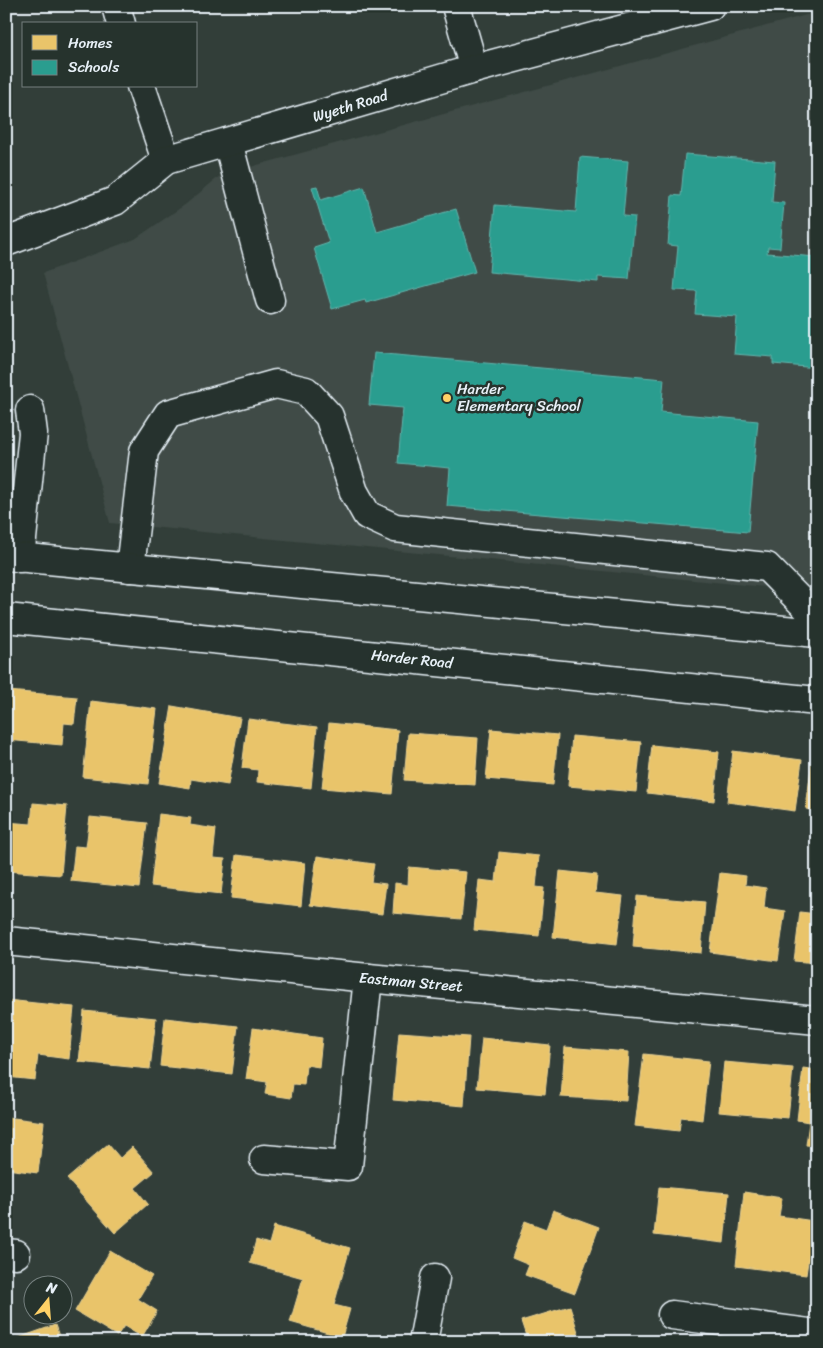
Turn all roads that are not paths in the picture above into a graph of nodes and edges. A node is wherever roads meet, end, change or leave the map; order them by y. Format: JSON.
{"nodes":[{"id":1,"x":116,"y":6,"type":"edge"},
{"id":2,"x":456,"y":6,"type":"edge"},
{"id":3,"x":710,"y":6,"type":"edge"},
{"id":4,"x":120,"y":22,"type":"edge"},
{"id":5,"x":474,"y":69,"type":"junction"},
{"id":6,"x":142,"y":88,"type":"edge"},
{"id":7,"x":228,"y":142,"type":"junction"},
{"id":8,"x":166,"y":160,"type":"junction"},
{"id":9,"x":6,"y":242,"type":"edge"},
{"id":10,"x":270,"y":300,"type":"dead end"},
{"id":11,"x":30,"y":410,"type":"dead end"},
{"id":12,"x":13,"y":557,"type":"edge"},
{"id":13,"x":130,"y":568,"type":"junction"},
{"id":14,"x":6,"y":618,"type":"edge"},
{"id":15,"x":817,"y":618,"type":"edge"},
{"id":16,"x":817,"y":633,"type":"edge"},
{"id":17,"x":817,"y":701,"type":"edge"},
{"id":18,"x":6,"y":941,"type":"edge"},
{"id":19,"x":368,"y":978,"type":"junction"},
{"id":20,"x":817,"y":1020,"type":"edge"},
{"id":21,"x":264,"y":1159,"type":"dead end"},
{"id":22,"x":435,"y":1278,"type":"dead end"},
{"id":23,"x":672,"y":1315,"type":"dead end"},
{"id":24,"x":817,"y":1334,"type":"edge"},
{"id":25,"x":423,"y":1342,"type":"edge"}],
"edges":[{"from":1,"to":4,"type":"street"},
{"from":2,"to":5,"type":"street"},
{"from":3,"to":5,"type":"street","name":"Wyeth Road"},
{"from":5,"to":7,"type":"street","name":"Wyeth Road"},
{"from":6,"to":8,"type":"street"},
{"from":7,"to":8,"type":"street","name":"Wyeth Road"},
{"from":7,"to":10,"type":"street"},
{"from":8,"to":9,"type":"street","name":"Wyeth Road"},
{"from":11,"to":12,"type":"street"},
{"from":12,"to":13,"type":"street"},
{"from":13,"to":15,"type":"street"},
{"from":13,"to":16,"type":"street"},
{"from":14,"to":17,"type":"street","name":"Harder Road"},
{"from":18,"to":19,"type":"street","name":"Eastman Street"},
{"from":19,"to":20,"type":"street","name":"Eastman Street"},
{"from":19,"to":21,"type":"street"},
{"from":22,"to":25,"type":"street"},
{"from":23,"to":24,"type":"street"}]}
